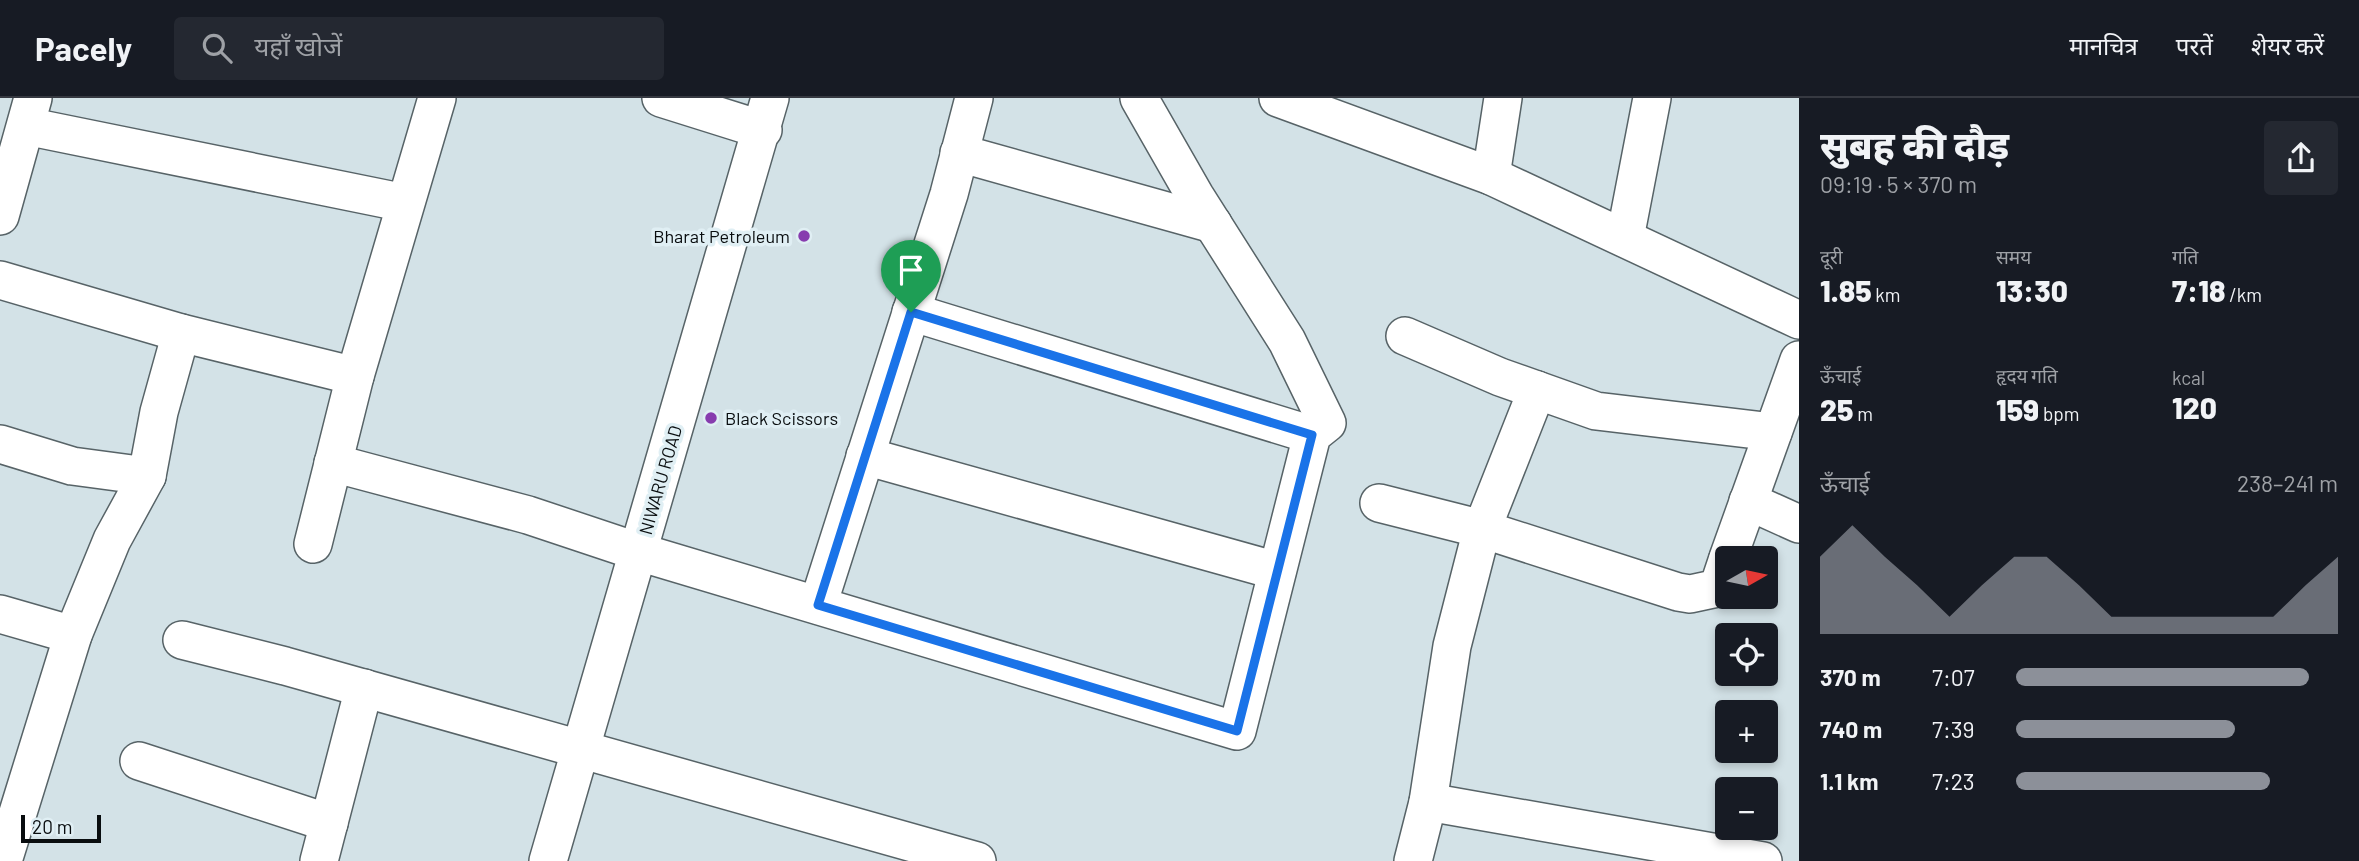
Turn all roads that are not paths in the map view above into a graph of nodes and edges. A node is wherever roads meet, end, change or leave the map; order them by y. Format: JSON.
{"nodes":[{"id":1,"x":437,"y":98,"type":"edge"},
{"id":2,"x":661,"y":98,"type":"edge"},
{"id":3,"x":974,"y":98,"type":"edge"},
{"id":4,"x":1139,"y":98,"type":"edge"},
{"id":5,"x":1278,"y":98,"type":"edge"},
{"id":6,"x":1503,"y":98,"type":"edge"},
{"id":7,"x":1652,"y":98,"type":"edge"},
{"id":8,"x":1318,"y":105,"type":"edge"},
{"id":9,"x":30,"y":112,"type":"edge"},
{"id":10,"x":766,"y":114,"type":"edge"},
{"id":11,"x":960,"y":153,"type":"junction"},
{"id":12,"x":1490,"y":176,"type":"junction"},
{"id":13,"x":405,"y":203,"type":"junction"},
{"id":14,"x":0,"y":216,"type":"edge"},
{"id":15,"x":1213,"y":224,"type":"junction"},
{"id":16,"x":1625,"y":238,"type":"junction"},
{"id":17,"x":0,"y":280,"type":"edge"},
{"id":18,"x":911,"y":312,"type":"junction"},
{"id":19,"x":1799,"y":320,"type":"edge"},
{"id":20,"x":181,"y":333,"type":"junction"},
{"id":21,"x":1405,"y":335,"type":"dead end"},
{"id":22,"x":1799,"y":360,"type":"edge"},
{"id":23,"x":355,"y":376,"type":"junction"},
{"id":24,"x":1537,"y":390,"type":"junction"},
{"id":25,"x":1773,"y":432,"type":"junction"},
{"id":26,"x":1312,"y":435,"type":"junction"},
{"id":27,"x":0,"y":444,"type":"edge"},
{"id":28,"x":865,"y":456,"type":"junction"},
{"id":29,"x":333,"y":463,"type":"junction"},
{"id":30,"x":147,"y":476,"type":"junction"},
{"id":31,"x":1748,"y":501,"type":"junction"},
{"id":32,"x":1380,"y":503,"type":"dead end"},
{"id":33,"x":1799,"y":524,"type":"edge"},
{"id":34,"x":1482,"y":528,"type":"junction"},
{"id":35,"x":313,"y":544,"type":"dead end"},
{"id":36,"x":1732,"y":546,"type":"edge"},
{"id":37,"x":639,"y":551,"type":"junction"},
{"id":38,"x":1277,"y":571,"type":"junction"},
{"id":39,"x":1715,"y":589,"type":"edge"},
{"id":40,"x":818,"y":605,"type":"junction"},
{"id":41,"x":0,"y":614,"type":"edge"},
{"id":42,"x":73,"y":635,"type":"junction"},
{"id":43,"x":182,"y":640,"type":"dead end"},
{"id":44,"x":364,"y":688,"type":"junction"},
{"id":45,"x":581,"y":749,"type":"junction"},
{"id":46,"x":139,"y":761,"type":"dead end"},
{"id":47,"x":11,"y":802,"type":"edge"},
{"id":48,"x":1428,"y":802,"type":"junction"},
{"id":49,"x":329,"y":823,"type":"junction"},
{"id":50,"x":3,"y":861,"type":"edge"},
{"id":51,"x":318,"y":861,"type":"edge"},
{"id":52,"x":548,"y":861,"type":"edge"},
{"id":53,"x":977,"y":861,"type":"edge"},
{"id":54,"x":1413,"y":861,"type":"edge"},
{"id":55,"x":1763,"y":861,"type":"edge"}],
"edges":[{"from":1,"to":13,"type":"street"},
{"from":2,"to":10,"type":"street"},
{"from":3,"to":11,"type":"street"},
{"from":4,"to":15,"type":"street"},
{"from":5,"to":8,"type":"street"},
{"from":6,"to":12,"type":"street"},
{"from":7,"to":16,"type":"street"},
{"from":8,"to":12,"type":"street"},
{"from":9,"to":13,"type":"street"},
{"from":9,"to":14,"type":"street"},
{"from":10,"to":37,"type":"street","name":"NIWARU ROAD"},
{"from":11,"to":15,"type":"street"},
{"from":11,"to":18,"type":"street"},
{"from":12,"to":16,"type":"street"},
{"from":13,"to":23,"type":"street"},
{"from":15,"to":26,"type":"street"},
{"from":16,"to":19,"type":"street"},
{"from":17,"to":20,"type":"street"},
{"from":18,"to":26,"type":"street"},
{"from":18,"to":28,"type":"street"},
{"from":20,"to":23,"type":"street"},
{"from":20,"to":30,"type":"street"},
{"from":21,"to":24,"type":"street"},
{"from":22,"to":25,"type":"street"},
{"from":23,"to":29,"type":"street"},
{"from":24,"to":25,"type":"street"},
{"from":24,"to":34,"type":"street"},
{"from":25,"to":31,"type":"street"},
{"from":26,"to":38,"type":"street"},
{"from":27,"to":30,"type":"street"},
{"from":28,"to":38,"type":"street"},
{"from":28,"to":40,"type":"street"},
{"from":29,"to":35,"type":"street"},
{"from":29,"to":37,"type":"street"},
{"from":30,"to":42,"type":"street"},
{"from":31,"to":33,"type":"street"},
{"from":31,"to":36,"type":"street"},
{"from":32,"to":34,"type":"street"},
{"from":34,"to":39,"type":"street"},
{"from":34,"to":48,"type":"street"},
{"from":37,"to":40,"type":"street"},
{"from":37,"to":45,"type":"street","name":"NIWARU ROAD"},
{"from":38,"to":40,"type":"street"},
{"from":41,"to":42,"type":"street"},
{"from":42,"to":47,"type":"street"},
{"from":43,"to":44,"type":"street"},
{"from":44,"to":45,"type":"street"},
{"from":44,"to":49,"type":"street"},
{"from":45,"to":52,"type":"street","name":"NIWARU ROAD"},
{"from":45,"to":53,"type":"street"},
{"from":46,"to":49,"type":"street"},
{"from":47,"to":50,"type":"street"},
{"from":48,"to":54,"type":"street"},
{"from":48,"to":55,"type":"street"},
{"from":49,"to":51,"type":"street"}]}
